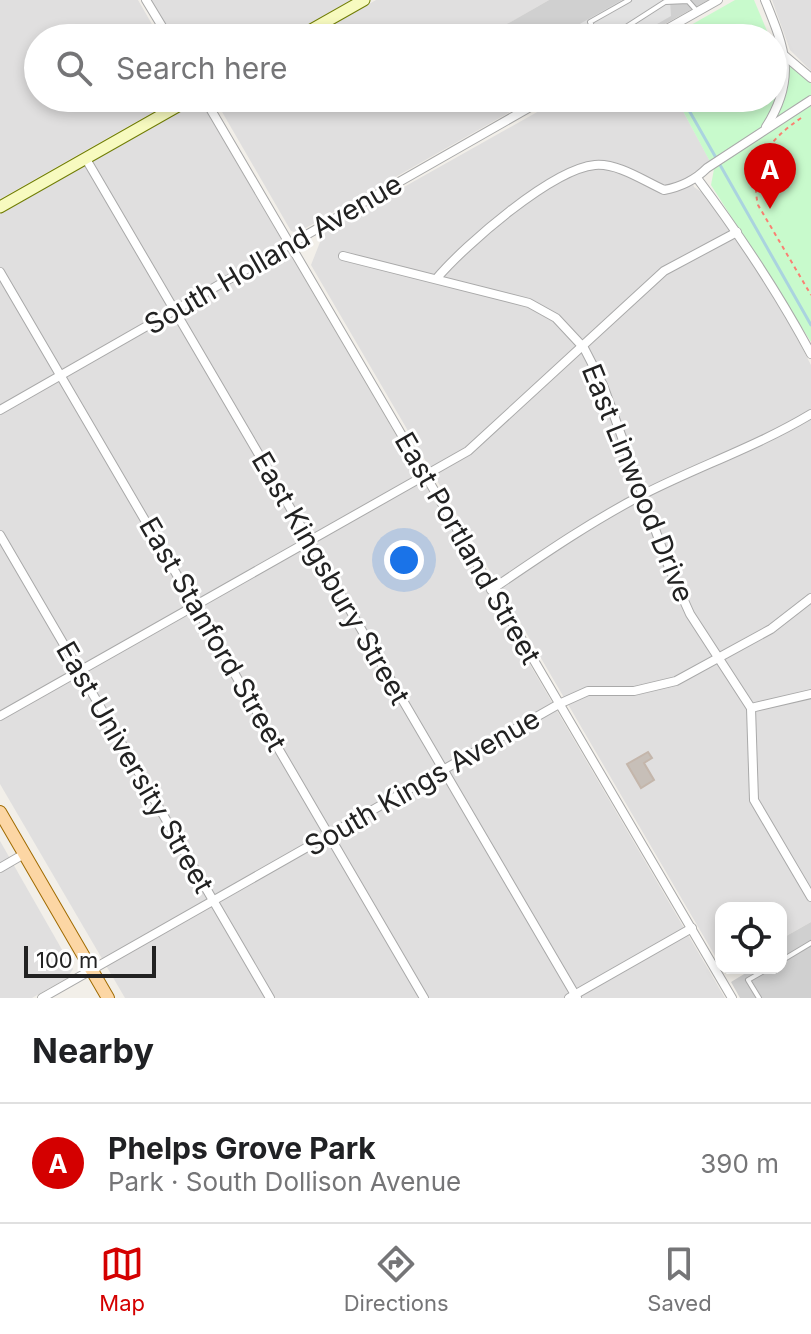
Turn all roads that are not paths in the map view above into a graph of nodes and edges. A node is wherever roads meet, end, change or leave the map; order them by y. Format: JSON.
{"nodes":[{"id":1,"x":146,"y":0,"type":"edge"},
{"id":2,"x":364,"y":0,"type":"edge"},
{"id":3,"x":629,"y":0,"type":"edge"},
{"id":4,"x":718,"y":0,"type":"edge"},
{"id":5,"x":765,"y":0,"type":"edge"},
{"id":6,"x":664,"y":1,"type":"edge"},
{"id":7,"x":697,"y":12,"type":"junction"},
{"id":8,"x":161,"y":24,"type":"edge"},
{"id":9,"x":322,"y":24,"type":"edge"},
{"id":10,"x":591,"y":24,"type":"edge"},
{"id":11,"x":630,"y":24,"type":"edge"},
{"id":12,"x":676,"y":24,"type":"edge"},
{"id":13,"x":774,"y":24,"type":"edge"},
{"id":14,"x":787,"y":58,"type":"edge"},
{"id":15,"x":811,"y":78,"type":"edge"},
{"id":16,"x":811,"y":100,"type":"edge"},
{"id":17,"x":168,"y":112,"type":"edge"},
{"id":18,"x":212,"y":112,"type":"edge"},
{"id":19,"x":521,"y":112,"type":"edge"},
{"id":20,"x":776,"y":112,"type":"edge"},
{"id":21,"x":765,"y":128,"type":"junction"},
{"id":22,"x":86,"y":159,"type":"junction"},
{"id":23,"x":697,"y":178,"type":"junction"},
{"id":24,"x":0,"y":207,"type":"edge"},
{"id":25,"x":737,"y":232,"type":"junction"},
{"id":26,"x":290,"y":244,"type":"junction"},
{"id":27,"x":343,"y":256,"type":"dead end"},
{"id":28,"x":0,"y":272,"type":"edge"},
{"id":29,"x":437,"y":278,"type":"junction"},
{"id":30,"x":175,"y":310,"type":"junction"},
{"id":31,"x":584,"y":348,"type":"junction"},
{"id":32,"x":811,"y":354,"type":"edge"},
{"id":33,"x":61,"y":376,"type":"junction"},
{"id":34,"x":0,"y":410,"type":"edge"},
{"id":35,"x":811,"y":414,"type":"edge"},
{"id":36,"x":424,"y":474,"type":"junction"},
{"id":37,"x":644,"y":494,"type":"junction"},
{"id":38,"x":0,"y":535,"type":"edge"},
{"id":39,"x":309,"y":540,"type":"junction"},
{"id":40,"x":491,"y":590,"type":"junction"},
{"id":41,"x":811,"y":598,"type":"edge"},
{"id":42,"x":196,"y":605,"type":"junction"},
{"id":43,"x":717,"y":657,"type":"junction"},
{"id":44,"x":80,"y":671,"type":"junction"},
{"id":45,"x":811,"y":694,"type":"edge"},
{"id":46,"x":559,"y":704,"type":"junction"},
{"id":47,"x":751,"y":708,"type":"junction"},
{"id":48,"x":0,"y":716,"type":"edge"},
{"id":49,"x":443,"y":770,"type":"junction"},
{"id":50,"x":0,"y":812,"type":"edge"},
{"id":51,"x":330,"y":835,"type":"junction"},
{"id":52,"x":24,"y":854,"type":"junction"},
{"id":53,"x":0,"y":868,"type":"edge"},
{"id":54,"x":811,"y":897,"type":"edge"},
{"id":55,"x":213,"y":901,"type":"junction"},
{"id":56,"x":692,"y":928,"type":"junction"},
{"id":57,"x":810,"y":946,"type":"edge"},
{"id":58,"x":787,"y":958,"type":"edge"},
{"id":59,"x":92,"y":969,"type":"junction"},
{"id":60,"x":758,"y":974,"type":"edge"},
{"id":61,"x":574,"y":997,"type":"edge"},
{"id":62,"x":42,"y":998,"type":"edge"},
{"id":63,"x":108,"y":998,"type":"edge"},
{"id":64,"x":270,"y":998,"type":"edge"},
{"id":65,"x":424,"y":998,"type":"edge"},
{"id":66,"x":732,"y":998,"type":"edge"},
{"id":67,"x":759,"y":998,"type":"edge"}],
"edges":[{"from":1,"to":8,"type":"street"},
{"from":2,"to":9,"type":"main road"},
{"from":3,"to":10,"type":"lane"},
{"from":4,"to":7,"type":"street"},
{"from":5,"to":13,"type":"street"},
{"from":6,"to":7,"type":"lane"},
{"from":6,"to":11,"type":"lane"},
{"from":7,"to":12,"type":"street"},
{"from":14,"to":15,"type":"street"},
{"from":16,"to":21,"type":"street"},
{"from":17,"to":22,"type":"main road"},
{"from":18,"to":26,"type":"street","name":"East Portland Street"},
{"from":19,"to":26,"type":"street","name":"South Holland Avenue"},
{"from":20,"to":21,"type":"street"},
{"from":21,"to":23,"type":"street"},
{"from":22,"to":24,"type":"main road"},
{"from":22,"to":30,"type":"street","name":"East Kingsbury Street"},
{"from":23,"to":25,"type":"street"},
{"from":23,"to":29,"type":"street"},
{"from":25,"to":31,"type":"street"},
{"from":25,"to":32,"type":"street"},
{"from":26,"to":30,"type":"street","name":"South Holland Avenue"},
{"from":26,"to":36,"type":"street","name":"East Portland Street"},
{"from":27,"to":29,"type":"street","name":"East Linwood Drive"},
{"from":28,"to":33,"type":"street","name":"East Stanford Street"},
{"from":29,"to":31,"type":"street","name":"East Linwood Drive"},
{"from":30,"to":33,"type":"street","name":"South Holland Avenue"},
{"from":30,"to":39,"type":"street","name":"East Kingsbury Street"},
{"from":31,"to":36,"type":"street"},
{"from":31,"to":37,"type":"street","name":"East Linwood Drive"},
{"from":33,"to":34,"type":"street","name":"South Holland Avenue"},
{"from":33,"to":42,"type":"street","name":"East Stanford Street"},
{"from":35,"to":37,"type":"street"},
{"from":36,"to":39,"type":"street"},
{"from":36,"to":40,"type":"street","name":"East Portland Street"},
{"from":37,"to":40,"type":"street"},
{"from":37,"to":43,"type":"street","name":"East Linwood Drive"},
{"from":38,"to":44,"type":"street","name":"East University Street"},
{"from":39,"to":42,"type":"street"},
{"from":39,"to":49,"type":"street","name":"East Kingsbury Street"},
{"from":40,"to":46,"type":"street","name":"East Portland Street"},
{"from":41,"to":43,"type":"street","name":"South Kings Avenue"},
{"from":42,"to":44,"type":"street"},
{"from":42,"to":51,"type":"street","name":"East Stanford Street"},
{"from":43,"to":46,"type":"street","name":"South Kings Avenue"},
{"from":43,"to":47,"type":"street","name":"East Linwood Drive"},
{"from":44,"to":48,"type":"street"},
{"from":44,"to":55,"type":"street","name":"East University Street"},
{"from":45,"to":47,"type":"street"},
{"from":46,"to":49,"type":"street","name":"South Kings Avenue"},
{"from":46,"to":56,"type":"street","name":"East Portland Street"},
{"from":47,"to":54,"type":"street"},
{"from":49,"to":51,"type":"street","name":"South Kings Avenue"},
{"from":49,"to":61,"type":"street","name":"East Kingsbury Street"},
{"from":50,"to":52,"type":"main road"},
{"from":51,"to":55,"type":"street","name":"South Kings Avenue"},
{"from":51,"to":65,"type":"street","name":"East Stanford Street"},
{"from":52,"to":53,"type":"street"},
{"from":52,"to":59,"type":"main road"},
{"from":55,"to":59,"type":"street","name":"South Kings Avenue"},
{"from":55,"to":64,"type":"street","name":"East University Street"},
{"from":56,"to":61,"type":"street"},
{"from":56,"to":66,"type":"street","name":"East Portland Street"},
{"from":57,"to":58,"type":"lane"},
{"from":59,"to":62,"type":"street","name":"South Kings Avenue"},
{"from":59,"to":63,"type":"main road"},
{"from":60,"to":67,"type":"lane"}]}
